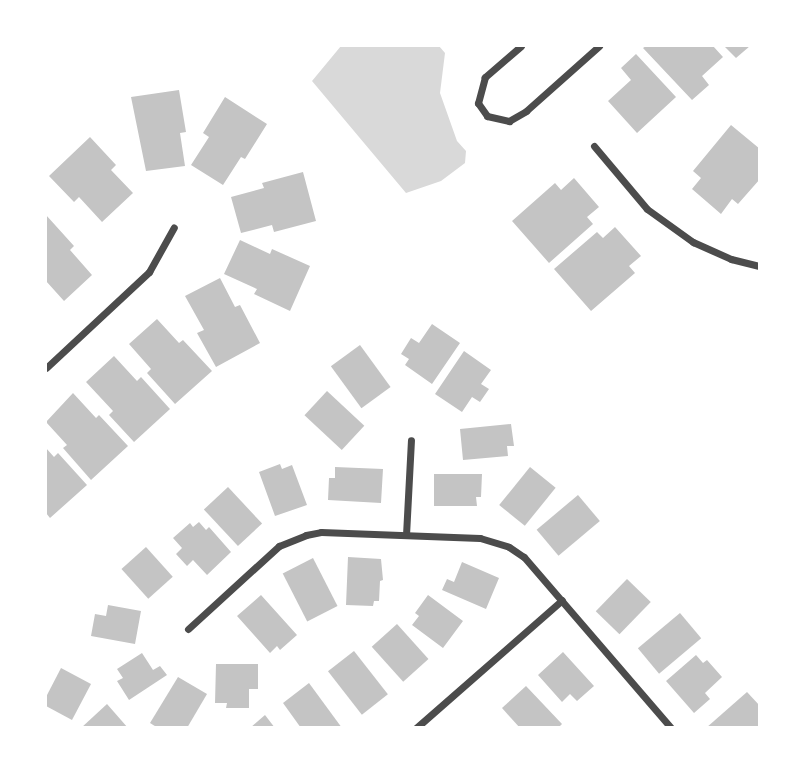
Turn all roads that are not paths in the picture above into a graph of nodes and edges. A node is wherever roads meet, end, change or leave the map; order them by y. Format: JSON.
{"nodes":[{"id":1,"x":521,"y":46,"type":"edge"},
{"id":2,"x":599,"y":46,"type":"edge"},
{"id":3,"x":594,"y":146,"type":"dead end"},
{"id":4,"x":174,"y":227,"type":"dead end"},
{"id":5,"x":760,"y":266,"type":"edge"},
{"id":6,"x":46,"y":368,"type":"edge"},
{"id":7,"x":411,"y":440,"type":"dead end"},
{"id":8,"x":406,"y":535,"type":"junction"},
{"id":9,"x":562,"y":600,"type":"junction"},
{"id":10,"x":188,"y":629,"type":"dead end"},
{"id":11,"x":416,"y":727,"type":"edge"},
{"id":12,"x":671,"y":727,"type":"edge"}],
"edges":[{"from":1,"to":2,"type":"street"},
{"from":3,"to":5,"type":"street"},
{"from":4,"to":6,"type":"street"},
{"from":7,"to":8,"type":"street"},
{"from":8,"to":9,"type":"street"},
{"from":8,"to":10,"type":"street"},
{"from":9,"to":11,"type":"street"},
{"from":9,"to":12,"type":"street"}]}
